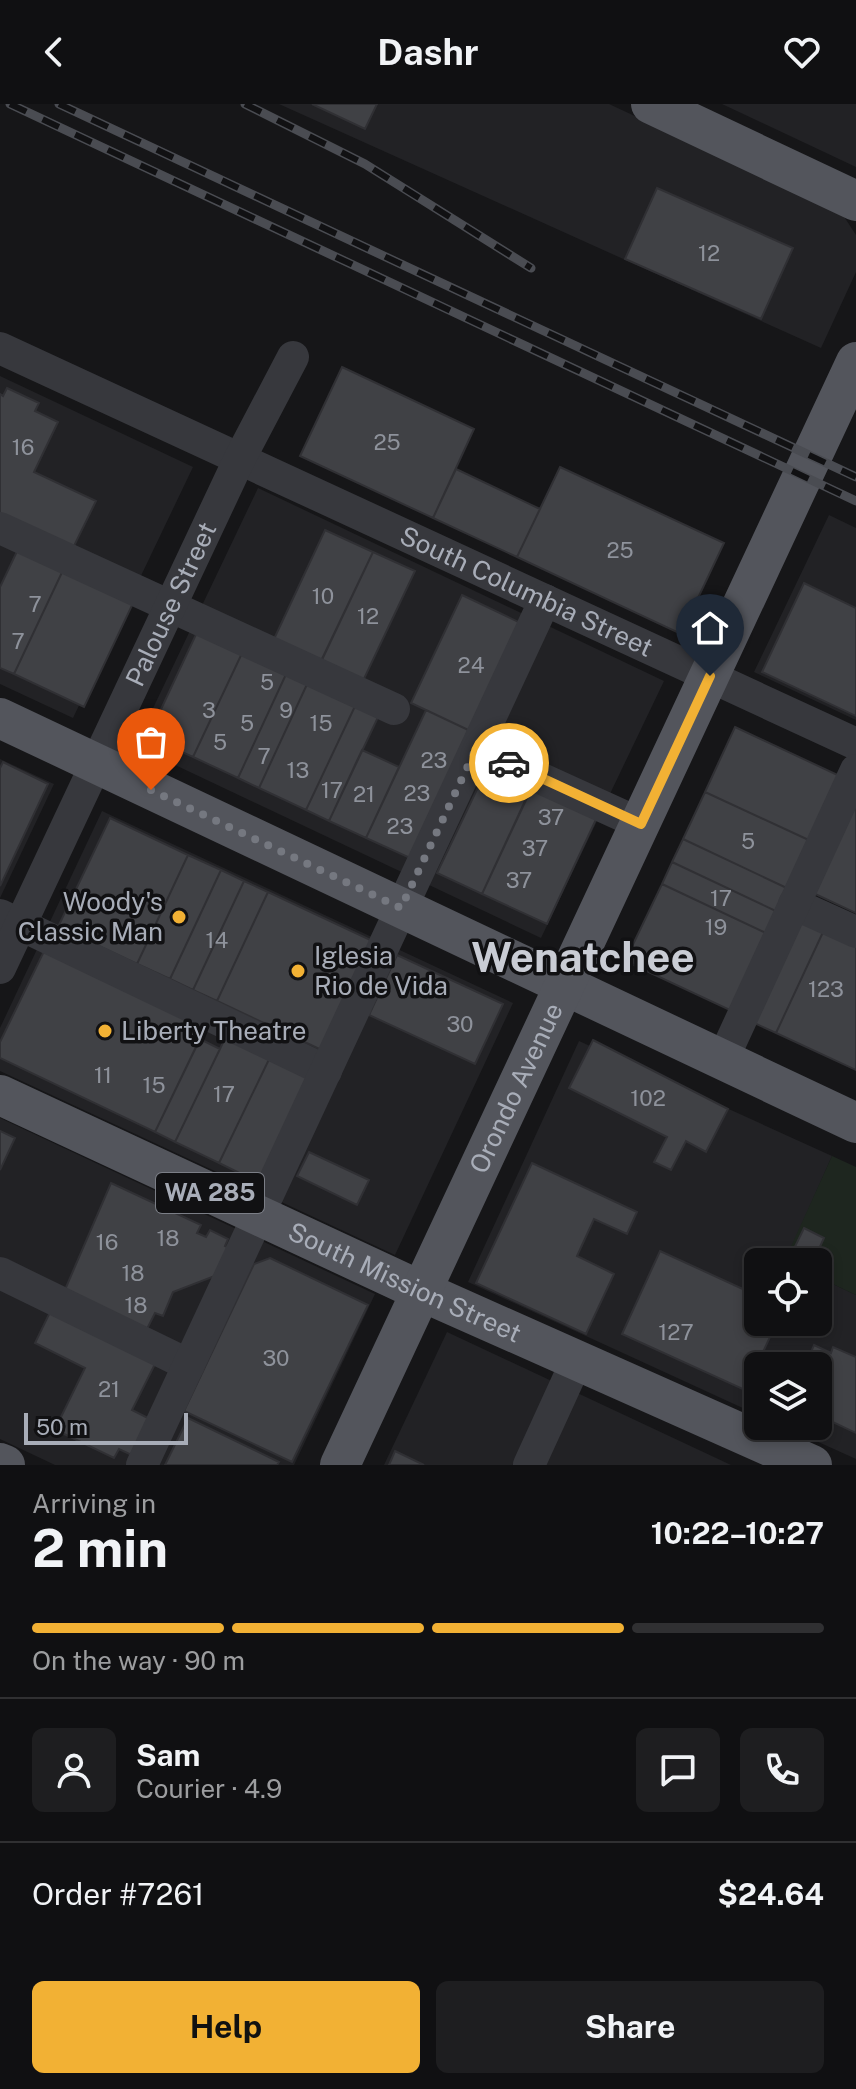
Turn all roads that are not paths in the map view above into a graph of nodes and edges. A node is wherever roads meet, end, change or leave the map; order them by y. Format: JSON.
{"nodes":[{"id":1,"x":651,"y":104,"type":"edge"},
{"id":2,"x":856,"y":201,"type":"edge"},
{"id":3,"x":0,"y":348,"type":"edge"},
{"id":4,"x":293,"y":357,"type":"dead end"},
{"id":5,"x":856,"y":362,"type":"edge"},
{"id":6,"x":240,"y":458,"type":"junction"},
{"id":7,"x":0,"y":528,"type":"edge"},
{"id":8,"x":545,"y":600,"type":"junction"},
{"id":9,"x":170,"y":607,"type":"junction"},
{"id":10,"x":710,"y":676,"type":"junction"},
{"id":11,"x":394,"y":709,"type":"dead end"},
{"id":12,"x":0,"y":718,"type":"edge"},
{"id":13,"x":856,"y":744,"type":"edge"},
{"id":14,"x":476,"y":749,"type":"junction"},
{"id":15,"x":96,"y":764,"type":"junction"},
{"id":16,"x":856,"y":770,"type":"edge"},
{"id":17,"x":641,"y":824,"type":"junction"},
{"id":18,"x":794,"y":904,"type":"junction"},
{"id":19,"x":401,"y":908,"type":"junction"},
{"id":20,"x":10,"y":920,"type":"edge"},
{"id":21,"x":856,"y":932,"type":"edge"},
{"id":22,"x":0,"y":968,"type":"edge"},
{"id":23,"x":566,"y":986,"type":"junction"},
{"id":24,"x":722,"y":1061,"type":"junction"},
{"id":25,"x":326,"y":1071,"type":"junction"},
{"id":26,"x":0,"y":1095,"type":"edge"},
{"id":27,"x":856,"y":1123,"type":"edge"},
{"id":28,"x":258,"y":1215,"type":"junction"},
{"id":29,"x":0,"y":1273,"type":"edge"},
{"id":30,"x":421,"y":1291,"type":"junction"},
{"id":31,"x":577,"y":1360,"type":"junction"},
{"id":32,"x":189,"y":1365,"type":"junction"},
{"id":33,"x":142,"y":1465,"type":"edge"},
{"id":34,"x":340,"y":1465,"type":"edge"},
{"id":35,"x":529,"y":1465,"type":"edge"},
{"id":36,"x":812,"y":1465,"type":"edge"}],
"edges":[{"from":1,"to":2,"type":"main road"},
{"from":3,"to":6,"type":"street","name":"South Columbia Street"},
{"from":4,"to":6,"type":"street","name":"Palouse Street"},
{"from":5,"to":10,"type":"main road","name":"Orondo Avenue"},
{"from":6,"to":8,"type":"street","name":"South Columbia Street"},
{"from":6,"to":9,"type":"street","name":"Palouse Street"},
{"from":7,"to":9,"type":"street"},
{"from":8,"to":10,"type":"street","name":"South Columbia Street"},
{"from":8,"to":14,"type":"street"},
{"from":9,"to":11,"type":"street"},
{"from":9,"to":15,"type":"street","name":"Palouse Street"},
{"from":10,"to":13,"type":"street","name":"South Columbia Street"},
{"from":10,"to":17,"type":"main road","name":"Orondo Avenue"},
{"from":12,"to":15,"type":"main road"},
{"from":14,"to":17,"type":"street"},
{"from":14,"to":19,"type":"street"},
{"from":15,"to":19,"type":"main road"},
{"from":15,"to":20,"type":"street","name":"Palouse Street"},
{"from":16,"to":18,"type":"street"},
{"from":17,"to":23,"type":"main road","name":"Orondo Avenue"},
{"from":18,"to":21,"type":"street"},
{"from":18,"to":24,"type":"street"},
{"from":19,"to":23,"type":"main road"},
{"from":19,"to":25,"type":"street"},
{"from":20,"to":22,"type":"street","name":"Palouse Street"},
{"from":20,"to":25,"type":"street"},
{"from":23,"to":24,"type":"main road"},
{"from":23,"to":30,"type":"main road","name":"Orondo Avenue"},
{"from":24,"to":27,"type":"main road"},
{"from":25,"to":28,"type":"street"},
{"from":26,"to":28,"type":"main road","name":"South Mission Street","number":"WA 285"},
{"from":28,"to":30,"type":"main road","name":"South Mission Street","number":"WA 285"},
{"from":28,"to":32,"type":"street"},
{"from":29,"to":32,"type":"street"},
{"from":30,"to":31,"type":"main road","name":"South Mission Street","number":"WA 285"},
{"from":30,"to":34,"type":"main road","name":"Orondo Avenue"},
{"from":31,"to":35,"type":"street"},
{"from":31,"to":36,"type":"main road","name":"South Mission Street","number":"WA 285"},
{"from":32,"to":33,"type":"street"}]}
